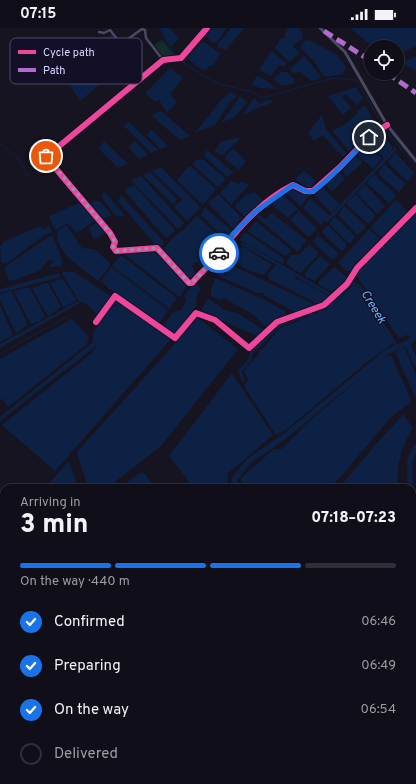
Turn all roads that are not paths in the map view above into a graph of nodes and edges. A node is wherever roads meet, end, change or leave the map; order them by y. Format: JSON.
{"nodes":[{"id":1,"x":207,"y":28,"type":"edge"},
{"id":2,"x":320,"y":28,"type":"edge"},
{"id":3,"x":145,"y":29,"type":"edge"},
{"id":4,"x":99,"y":32,"type":"dead end"},
{"id":5,"x":116,"y":38,"type":"edge"},
{"id":6,"x":129,"y":38,"type":"edge"},
{"id":7,"x":164,"y":60,"type":"junction"},
{"id":8,"x":142,"y":78,"type":"edge"},
{"id":9,"x":134,"y":84,"type":"edge"},
{"id":10,"x":385,"y":126,"type":"junction"},
{"id":11,"x":416,"y":160,"type":"edge"},
{"id":12,"x":416,"y":208,"type":"edge"},
{"id":13,"x":96,"y":322,"type":"dead end"}],
"edges":[{"from":1,"to":7,"type":"street"},
{"from":2,"to":10,"type":"street"},
{"from":3,"to":6,"type":"street"},
{"from":3,"to":7,"type":"street"},
{"from":4,"to":5,"type":"street"},
{"from":7,"to":8,"type":"street"},
{"from":9,"to":10,"type":"street"},
{"from":10,"to":11,"type":"street"},
{"from":12,"to":13,"type":"street"}]}
